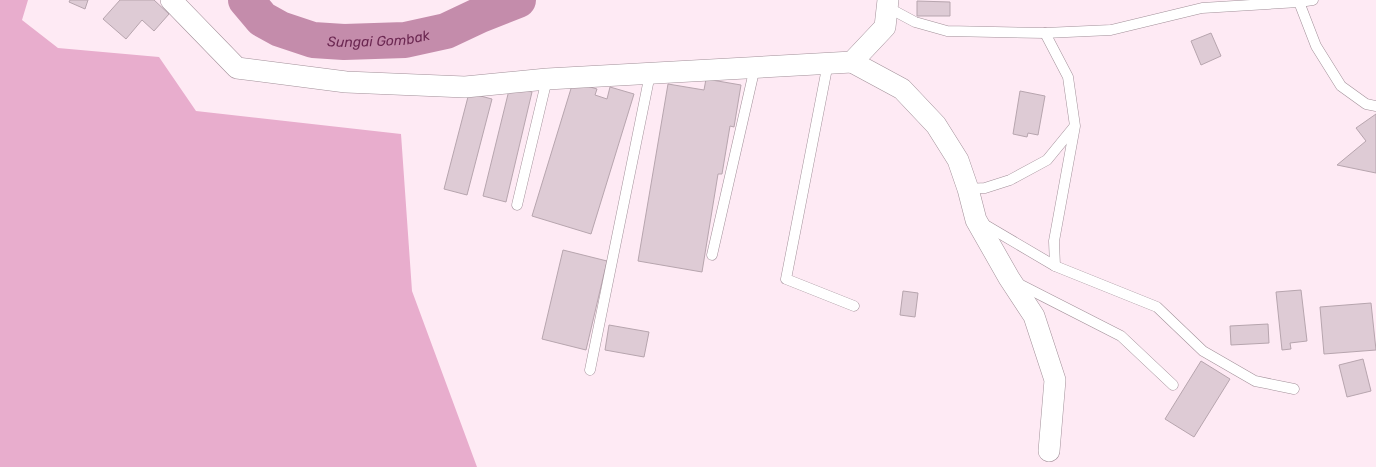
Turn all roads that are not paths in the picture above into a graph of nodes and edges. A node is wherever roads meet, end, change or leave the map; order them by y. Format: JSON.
{"nodes":[{"id":1,"x":170,"y":0,"type":"edge"},
{"id":2,"x":1313,"y":0,"type":"edge"},
{"id":3,"x":1299,"y":2,"type":"junction"},
{"id":4,"x":887,"y":3,"type":"edge"},
{"id":5,"x":1045,"y":33,"type":"junction"},
{"id":6,"x":852,"y":62,"type":"junction"},
{"id":7,"x":828,"y":63,"type":"junction"},
{"id":8,"x":755,"y":67,"type":"junction"},
{"id":9,"x":650,"y":74,"type":"junction"},
{"id":10,"x":548,"y":79,"type":"junction"},
{"id":11,"x":1376,"y":106,"type":"edge"},
{"id":12,"x":1075,"y":126,"type":"junction"},
{"id":13,"x":968,"y":189,"type":"junction"},
{"id":14,"x":517,"y":205,"type":"dead end"},
{"id":15,"x":976,"y":220,"type":"junction"},
{"id":16,"x":712,"y":255,"type":"dead end"},
{"id":17,"x":1055,"y":266,"type":"junction"},
{"id":18,"x":1009,"y":278,"type":"junction"},
{"id":19,"x":854,"y":306,"type":"dead end"},
{"id":20,"x":590,"y":370,"type":"dead end"},
{"id":21,"x":1173,"y":385,"type":"dead end"},
{"id":22,"x":1294,"y":389,"type":"dead end"},
{"id":23,"x":1049,"y":451,"type":"dead end"}],
"edges":[{"from":1,"to":10,"type":"street"},
{"from":2,"to":3,"type":"lane"},
{"from":3,"to":5,"type":"lane"},
{"from":3,"to":11,"type":"lane"},
{"from":4,"to":5,"type":"lane"},
{"from":4,"to":6,"type":"street"},
{"from":5,"to":12,"type":"lane"},
{"from":6,"to":7,"type":"street"},
{"from":6,"to":13,"type":"street"},
{"from":7,"to":8,"type":"street"},
{"from":7,"to":19,"type":"lane"},
{"from":8,"to":9,"type":"street"},
{"from":8,"to":16,"type":"lane"},
{"from":9,"to":10,"type":"street"},
{"from":9,"to":20,"type":"lane"},
{"from":10,"to":14,"type":"lane"},
{"from":12,"to":13,"type":"lane"},
{"from":12,"to":17,"type":"lane"},
{"from":13,"to":15,"type":"street"},
{"from":15,"to":17,"type":"lane"},
{"from":15,"to":18,"type":"street"},
{"from":17,"to":22,"type":"lane"},
{"from":18,"to":21,"type":"lane"},
{"from":18,"to":23,"type":"street"}]}
